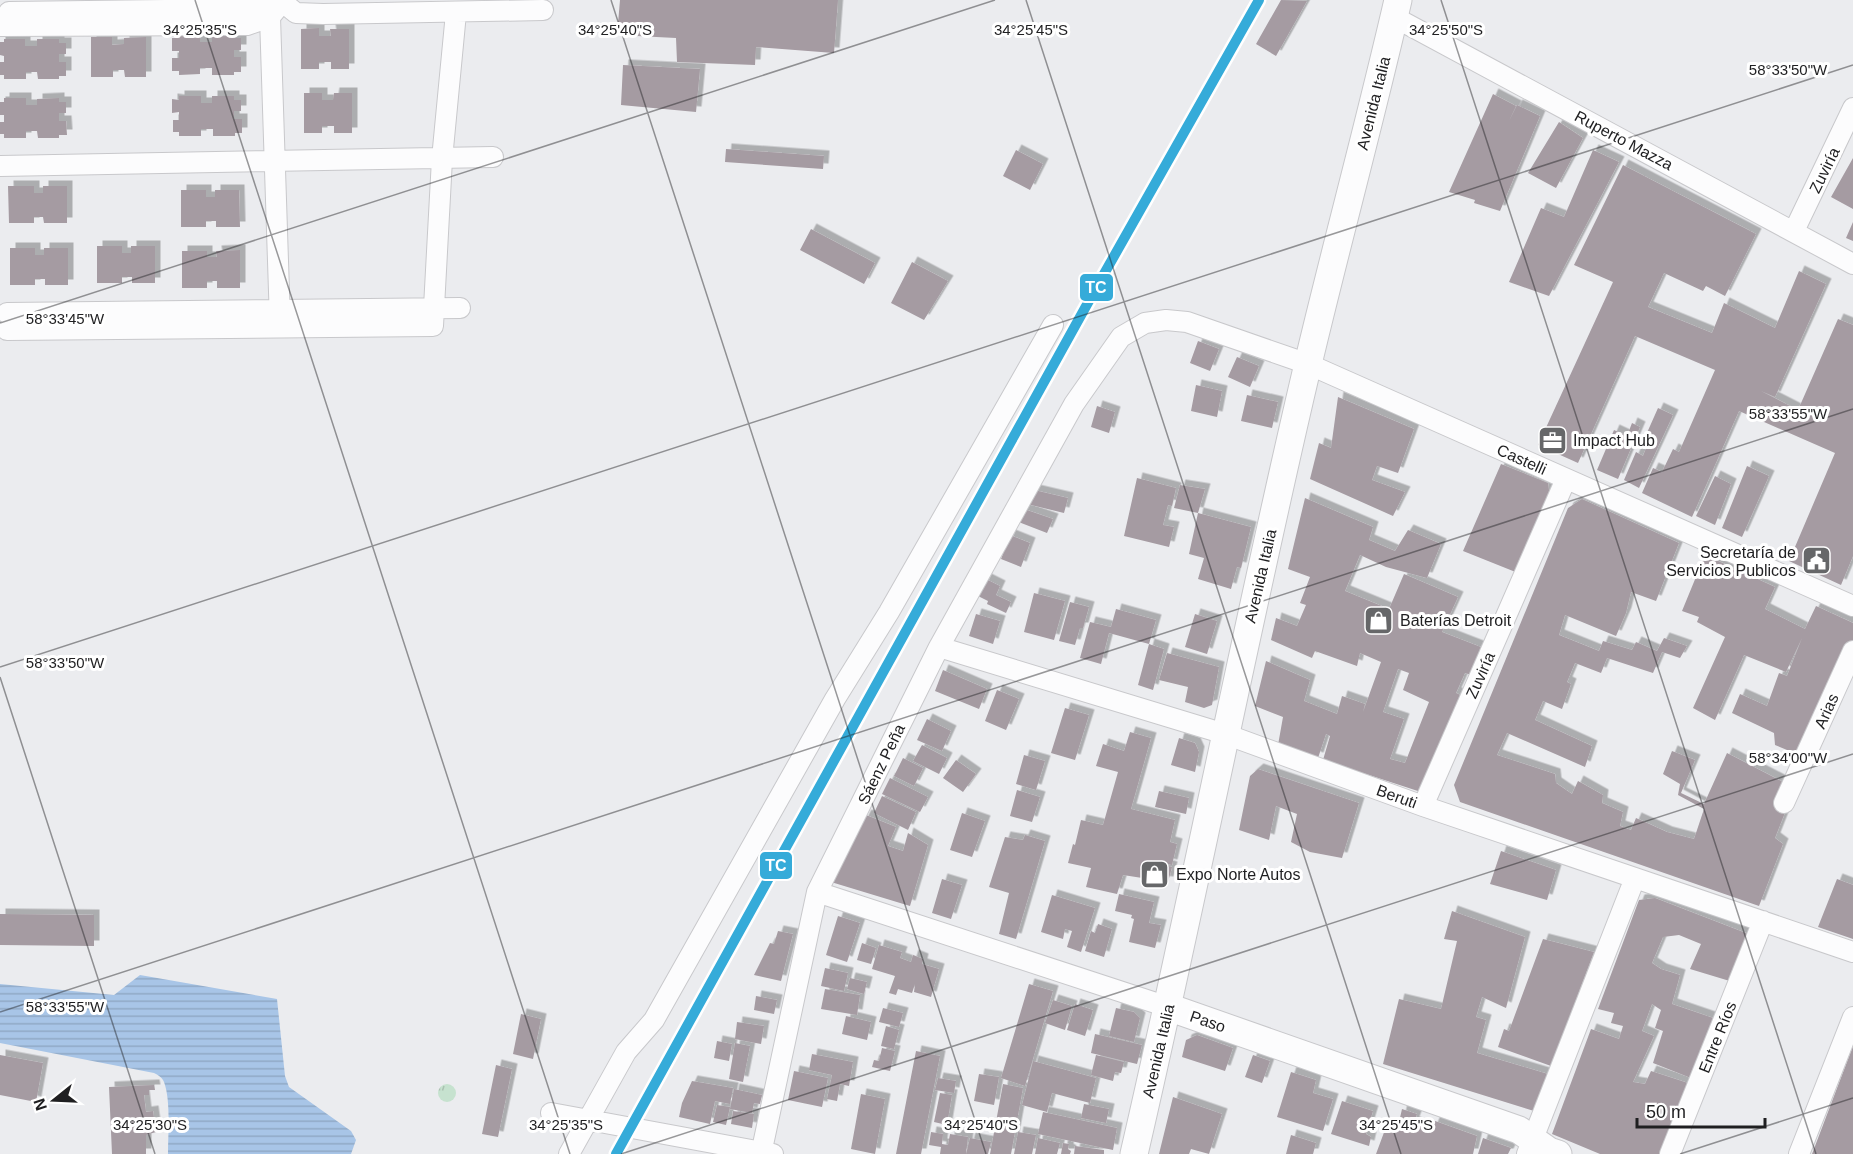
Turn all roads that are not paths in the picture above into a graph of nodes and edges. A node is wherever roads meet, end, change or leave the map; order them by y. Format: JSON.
{"nodes":[{"id":1,"x":274,"y":4,"type":"edge"},
{"id":2,"x":1396,"y":8,"type":"edge"},
{"id":3,"x":543,"y":10,"type":"dead end"},
{"id":4,"x":0,"y":12,"type":"edge"},
{"id":5,"x":456,"y":13,"type":"junction"},
{"id":6,"x":0,"y":26,"type":"edge"},
{"id":7,"x":1853,"y":108,"type":"edge"},
{"id":8,"x":493,"y":157,"type":"dead end"},
{"id":9,"x":442,"y":159,"type":"junction"},
{"id":10,"x":275,"y":160,"type":"junction"},
{"id":11,"x":0,"y":166,"type":"edge"},
{"id":12,"x":1794,"y":231,"type":"junction"},
{"id":13,"x":1853,"y":264,"type":"edge"},
{"id":14,"x":433,"y":308,"type":"junction"},
{"id":15,"x":460,"y":308,"type":"dead end"},
{"id":16,"x":280,"y":318,"type":"junction"},
{"id":17,"x":7,"y":322,"type":"dead end"},
{"id":18,"x":1053,"y":325,"type":"dead end"},
{"id":19,"x":1308,"y":364,"type":"junction"},
{"id":20,"x":1074,"y":404,"type":"joint"},
{"id":21,"x":1566,"y":479,"type":"junction"},
{"id":22,"x":1853,"y":606,"type":"edge"},
{"id":23,"x":939,"y":646,"type":"junction"},
{"id":24,"x":1853,"y":651,"type":"edge"},
{"id":25,"x":1225,"y":734,"type":"junction"},
{"id":26,"x":1784,"y":803,"type":"dead end"},
{"id":27,"x":1423,"y":806,"type":"junction"},
{"id":28,"x":1635,"y":878,"type":"junction"},
{"id":29,"x":817,"y":892,"type":"junction"},
{"id":30,"x":1763,"y":921,"type":"junction"},
{"id":31,"x":1853,"y":952,"type":"edge"},
{"id":32,"x":1168,"y":1007,"type":"junction"},
{"id":33,"x":1853,"y":1017,"type":"edge"},
{"id":34,"x":551,"y":1113,"type":"dead end"},
{"id":35,"x":589,"y":1120,"type":"junction"},
{"id":36,"x":1530,"y":1147,"type":"edge"},
{"id":37,"x":766,"y":1153,"type":"edge"},
{"id":38,"x":569,"y":1154,"type":"edge"},
{"id":39,"x":1134,"y":1154,"type":"edge"},
{"id":40,"x":1558,"y":1154,"type":"edge"},
{"id":41,"x":1670,"y":1154,"type":"edge"},
{"id":42,"x":1799,"y":1154,"type":"edge"}],
"edges":[{"from":1,"to":4,"type":"street"},
{"from":1,"to":5,"type":"street"},
{"from":1,"to":6,"type":"street"},
{"from":1,"to":10,"type":"street"},
{"from":2,"to":12,"type":"street","name":"Ruperto Mazza"},
{"from":2,"to":19,"type":"street","name":"Avenida Italia"},
{"from":3,"to":5,"type":"street"},
{"from":5,"to":9,"type":"street"},
{"from":7,"to":12,"type":"street","name":"Zuviría"},
{"from":8,"to":9,"type":"street"},
{"from":9,"to":10,"type":"street"},
{"from":9,"to":14,"type":"street"},
{"from":10,"to":11,"type":"street"},
{"from":10,"to":16,"type":"street"},
{"from":12,"to":13,"type":"street","name":"Ruperto Mazza"},
{"from":14,"to":15,"type":"street"},
{"from":14,"to":16,"type":"street"},
{"from":16,"to":17,"type":"street"},
{"from":18,"to":35,"type":"street"},
{"from":19,"to":20,"type":"street","name":"Castelli"},
{"from":19,"to":21,"type":"street","name":"Castelli"},
{"from":19,"to":25,"type":"street","name":"Avenida Italia"},
{"from":20,"to":23,"type":"street","name":"Sáenz Peña"},
{"from":21,"to":22,"type":"street","name":"Castelli"},
{"from":21,"to":27,"type":"street","name":"Zuviría"},
{"from":23,"to":25,"type":"street","name":"Beruti"},
{"from":23,"to":29,"type":"street","name":"Sáenz Peña"},
{"from":24,"to":26,"type":"street","name":"Arias"},
{"from":25,"to":27,"type":"street","name":"Beruti"},
{"from":25,"to":32,"type":"street","name":"Avenida Italia"},
{"from":27,"to":28,"type":"street","name":"Beruti"},
{"from":28,"to":30,"type":"street","name":"Beruti"},
{"from":28,"to":36,"type":"street"},
{"from":29,"to":32,"type":"street","name":"Paso"},
{"from":29,"to":37,"type":"street","name":"Sáenz Peña"},
{"from":30,"to":31,"type":"street","name":"Beruti"},
{"from":30,"to":41,"type":"street","name":"Entre Ríos"},
{"from":32,"to":36,"type":"street","name":"Paso"},
{"from":32,"to":39,"type":"street","name":"Avenida Italia"},
{"from":33,"to":42,"type":"street"},
{"from":34,"to":35,"type":"street"},
{"from":35,"to":37,"type":"street"},
{"from":35,"to":38,"type":"street"},
{"from":36,"to":40,"type":"street","name":"Paso"}]}
